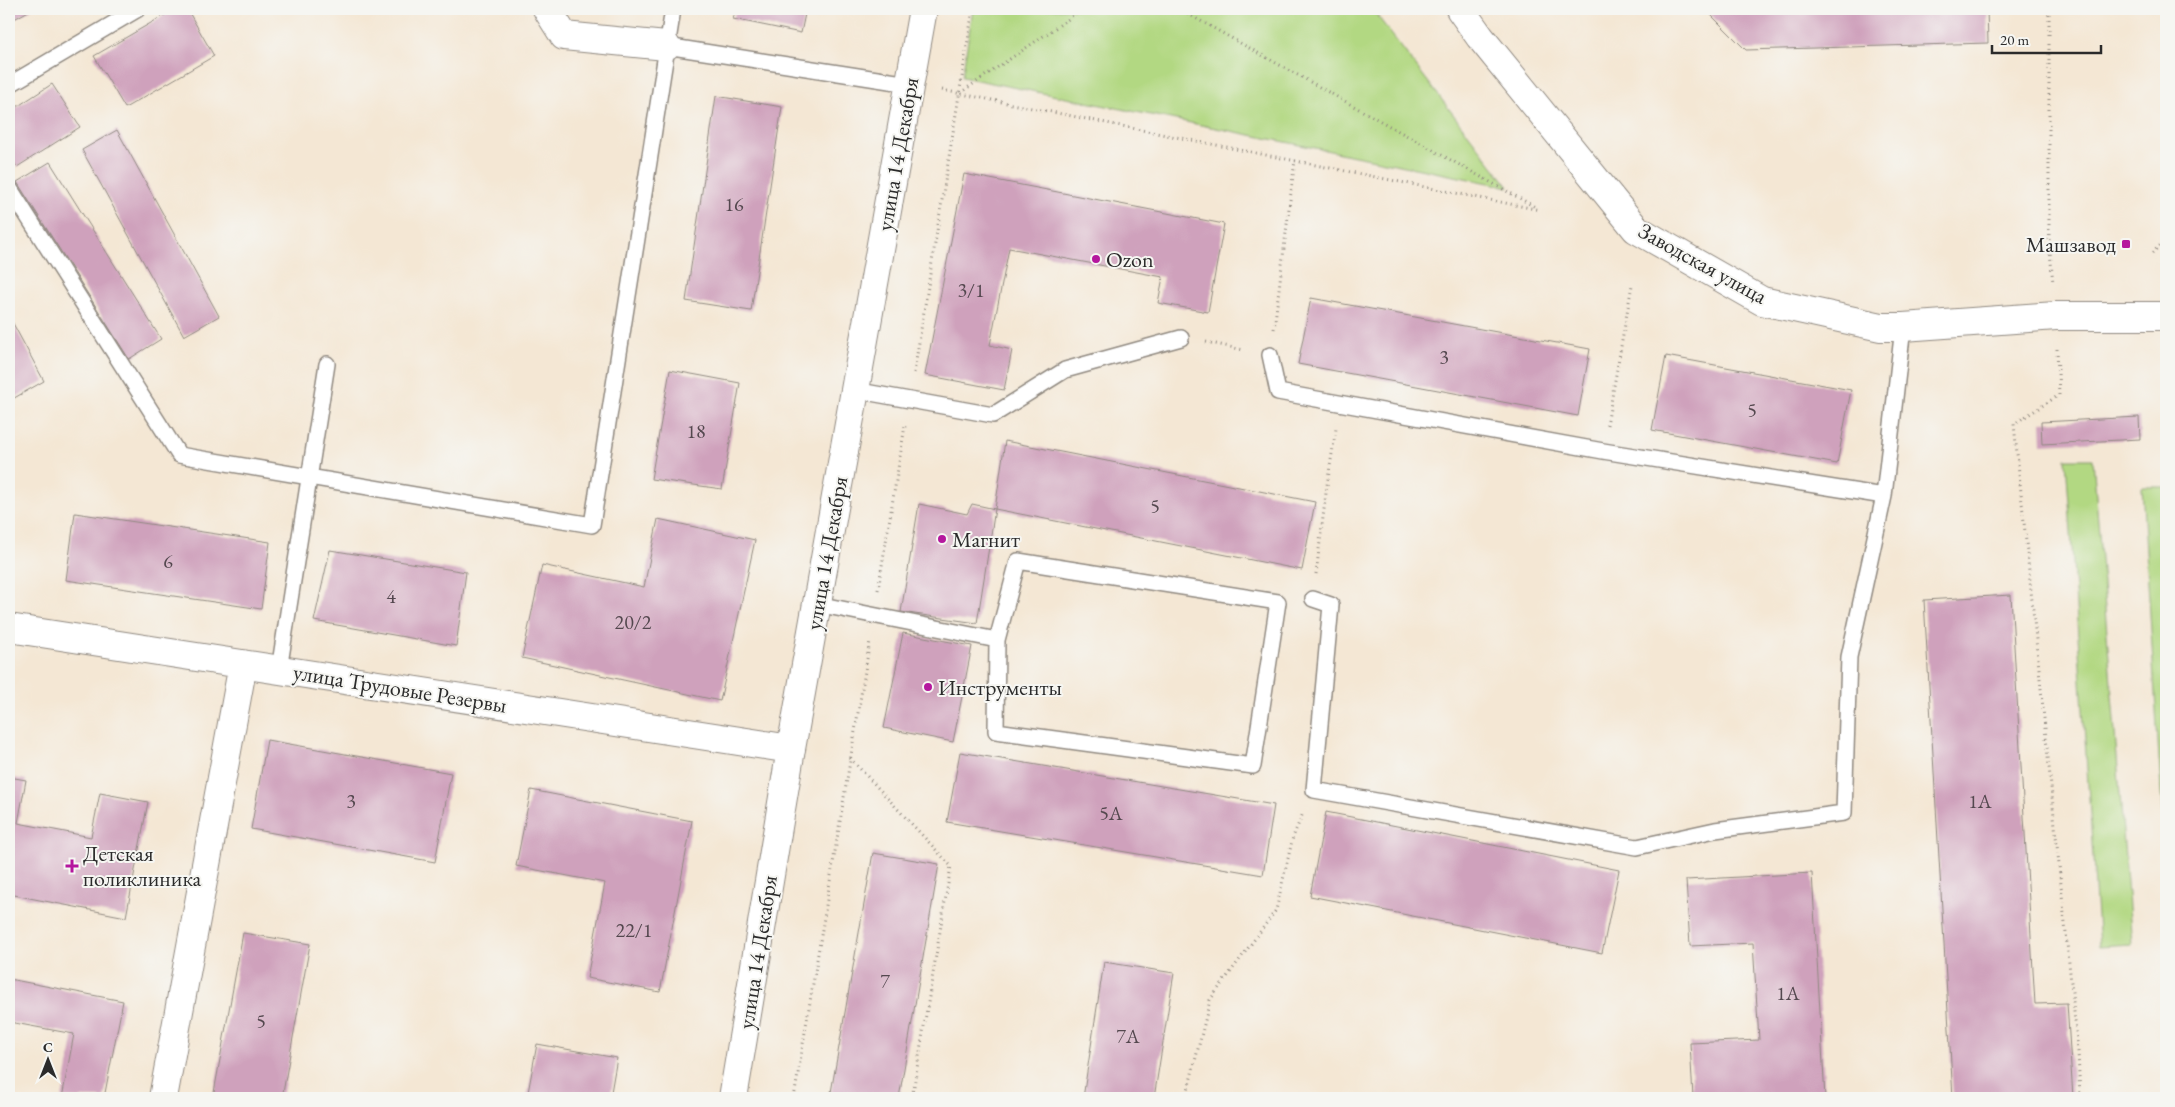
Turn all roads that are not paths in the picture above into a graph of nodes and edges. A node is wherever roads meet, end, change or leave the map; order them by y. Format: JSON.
{"nodes":[{"id":1,"x":138,"y":9,"type":"edge"},
{"id":2,"x":547,"y":9,"type":"edge"},
{"id":3,"x":673,"y":9,"type":"edge"},
{"id":4,"x":922,"y":9,"type":"edge"},
{"id":5,"x":1460,"y":9,"type":"edge"},
{"id":6,"x":666,"y":46,"type":"junction"},
{"id":7,"x":909,"y":84,"type":"junction"},
{"id":8,"x":9,"y":86,"type":"edge"},
{"id":9,"x":9,"y":187,"type":"edge"},
{"id":10,"x":2166,"y":316,"type":"edge"},
{"id":11,"x":1902,"y":327,"type":"junction"},
{"id":12,"x":1181,"y":338,"type":"road end"},
{"id":13,"x":1270,"y":355,"type":"road end"},
{"id":14,"x":327,"y":364,"type":"dead end"},
{"id":15,"x":854,"y":390,"type":"junction"},
{"id":16,"x":310,"y":478,"type":"junction"},
{"id":17,"x":1884,"y":496,"type":"junction"},
{"id":18,"x":1313,"y":599,"type":"road end"},
{"id":19,"x":817,"y":604,"type":"junction"},
{"id":20,"x":9,"y":628,"type":"edge"},
{"id":21,"x":997,"y":640,"type":"junction"},
{"id":22,"x":242,"y":664,"type":"junction"},
{"id":23,"x":279,"y":670,"type":"junction"},
{"id":24,"x":791,"y":749,"type":"junction"},
{"id":25,"x":163,"y":1098,"type":"edge"},
{"id":26,"x":733,"y":1098,"type":"edge"}],
"edges":[{"from":1,"to":8,"type":"lane"},
{"from":2,"to":6,"type":"main road"},
{"from":3,"to":6,"type":"lane"},
{"from":4,"to":7,"type":"main road","name":"улица 14 Декабря"},
{"from":5,"to":11,"type":"main road","name":"Заводская улица"},
{"from":6,"to":7,"type":"lane"},
{"from":6,"to":16,"type":"lane"},
{"from":7,"to":15,"type":"main road","name":"улица 14 Декабря"},
{"from":9,"to":16,"type":"lane"},
{"from":10,"to":11,"type":"main road","name":"Заводская улица"},
{"from":11,"to":17,"type":"lane"},
{"from":12,"to":15,"type":"lane"},
{"from":13,"to":17,"type":"lane"},
{"from":14,"to":16,"type":"lane"},
{"from":15,"to":19,"type":"main road","name":"улица 14 Декабря"},
{"from":16,"to":23,"type":"lane"},
{"from":17,"to":18,"type":"lane"},
{"from":19,"to":21,"type":"lane"},
{"from":19,"to":24,"type":"main road","name":"улица 14 Декабря"},
{"from":20,"to":22,"type":"main road","name":"улица Трудовые Резервы"},
{"from":21,"to":21,"type":"lane"},
{"from":22,"to":23,"type":"main road","name":"улица Трудовые Резервы"},
{"from":22,"to":25,"type":"main road"},
{"from":23,"to":24,"type":"main road","name":"улица Трудовые Резервы"},
{"from":24,"to":26,"type":"main road","name":"улица 14 Декабря"}]}
